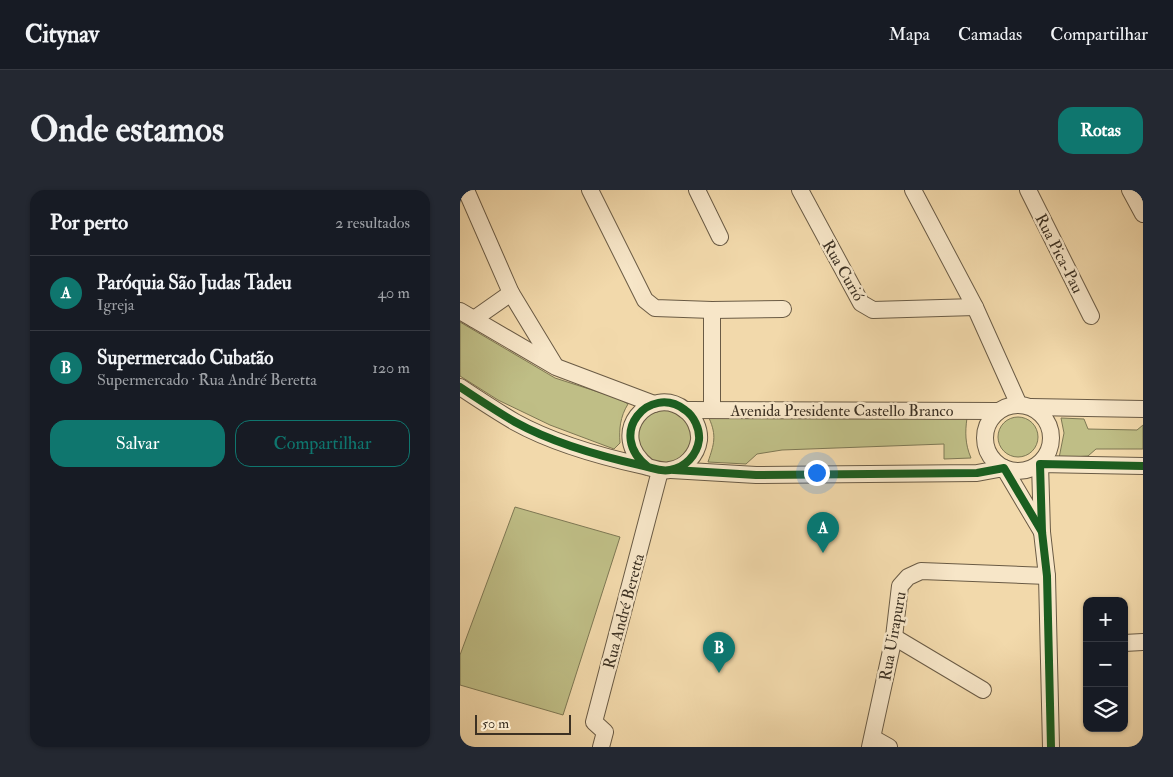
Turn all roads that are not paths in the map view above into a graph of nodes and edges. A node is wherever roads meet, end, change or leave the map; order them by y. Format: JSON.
{"nodes":[{"id":1,"x":466,"y":190,"type":"edge"},
{"id":2,"x":590,"y":190,"type":"edge"},
{"id":3,"x":697,"y":190,"type":"edge"},
{"id":4,"x":800,"y":190,"type":"edge"},
{"id":5,"x":912,"y":190,"type":"edge"},
{"id":6,"x":1028,"y":190,"type":"edge"},
{"id":7,"x":1130,"y":190,"type":"edge"},
{"id":8,"x":1143,"y":214,"type":"edge"},
{"id":9,"x":720,"y":237,"type":"dead end"},
{"id":10,"x":511,"y":293,"type":"junction"},
{"id":11,"x":974,"y":307,"type":"junction"},
{"id":12,"x":783,"y":309,"type":"dead end"},
{"id":13,"x":712,"y":310,"type":"junction"},
{"id":14,"x":467,"y":315,"type":"edge"},
{"id":15,"x":1091,"y":316,"type":"dead end"},
{"id":16,"x":556,"y":367,"type":"junction"},
{"id":17,"x":460,"y":387,"type":"edge"},
{"id":18,"x":654,"y":404,"type":"junction"},
{"id":19,"x":1025,"y":406,"type":"junction"},
{"id":20,"x":1143,"y":409,"type":"edge"},
{"id":21,"x":686,"y":410,"type":"junction"},
{"id":22,"x":712,"y":410,"type":"junction"},
{"id":23,"x":998,"y":411,"type":"junction"},
{"id":24,"x":1040,"y":464,"type":"junction"},
{"id":25,"x":1143,"y":466,"type":"edge"},
{"id":26,"x":1004,"y":468,"type":"junction"},
{"id":27,"x":660,"y":469,"type":"junction"},
{"id":28,"x":1042,"y":532,"type":"junction"},
{"id":29,"x":1047,"y":576,"type":"junction"},
{"id":30,"x":894,"y":637,"type":"junction"},
{"id":31,"x":1143,"y":642,"type":"edge"},
{"id":32,"x":1128,"y":643,"type":"edge"},
{"id":33,"x":983,"y":690,"type":"dead end"},
{"id":34,"x":871,"y":742,"type":"edge"},
{"id":35,"x":601,"y":747,"type":"edge"},
{"id":36,"x":889,"y":747,"type":"edge"},
{"id":37,"x":1051,"y":747,"type":"edge"}],
"edges":[{"from":1,"to":10,"type":"street"},
{"from":2,"to":13,"type":"street"},
{"from":3,"to":9,"type":"street"},
{"from":4,"to":11,"type":"street","name":"Rua Curió"},
{"from":5,"to":11,"type":"street"},
{"from":6,"to":15,"type":"street","name":"Rua Pica-Pau"},
{"from":7,"to":8,"type":"street"},
{"from":10,"to":14,"type":"street"},
{"from":10,"to":16,"type":"street"},
{"from":11,"to":19,"type":"street"},
{"from":12,"to":13,"type":"street"},
{"from":13,"to":22,"type":"street"},
{"from":14,"to":16,"type":"street"},
{"from":16,"to":18,"type":"street"},
{"from":17,"to":27,"type":"street"},
{"from":18,"to":21,"type":"street"},
{"from":18,"to":27,"type":"street"},
{"from":19,"to":20,"type":"street"},
{"from":19,"to":23,"type":"street"},
{"from":19,"to":24,"type":"street"},
{"from":21,"to":22,"type":"street","name":"Avenida Presidente Castello Branco"},
{"from":21,"to":27,"type":"street"},
{"from":22,"to":23,"type":"street","name":"Avenida Presidente Castello Branco"},
{"from":23,"to":26,"type":"street"},
{"from":24,"to":25,"type":"street"},
{"from":24,"to":26,"type":"street"},
{"from":24,"to":28,"type":"street"},
{"from":26,"to":27,"type":"street"},
{"from":26,"to":28,"type":"street"},
{"from":27,"to":35,"type":"street","name":"Rua André Beretta"},
{"from":28,"to":29,"type":"street"},
{"from":29,"to":30,"type":"street","name":"Rua Uirapuru"},
{"from":29,"to":37,"type":"street"},
{"from":30,"to":33,"type":"street"},
{"from":30,"to":34,"type":"street","name":"Rua Uirapuru"},
{"from":31,"to":32,"type":"street"},
{"from":34,"to":36,"type":"street"}]}
